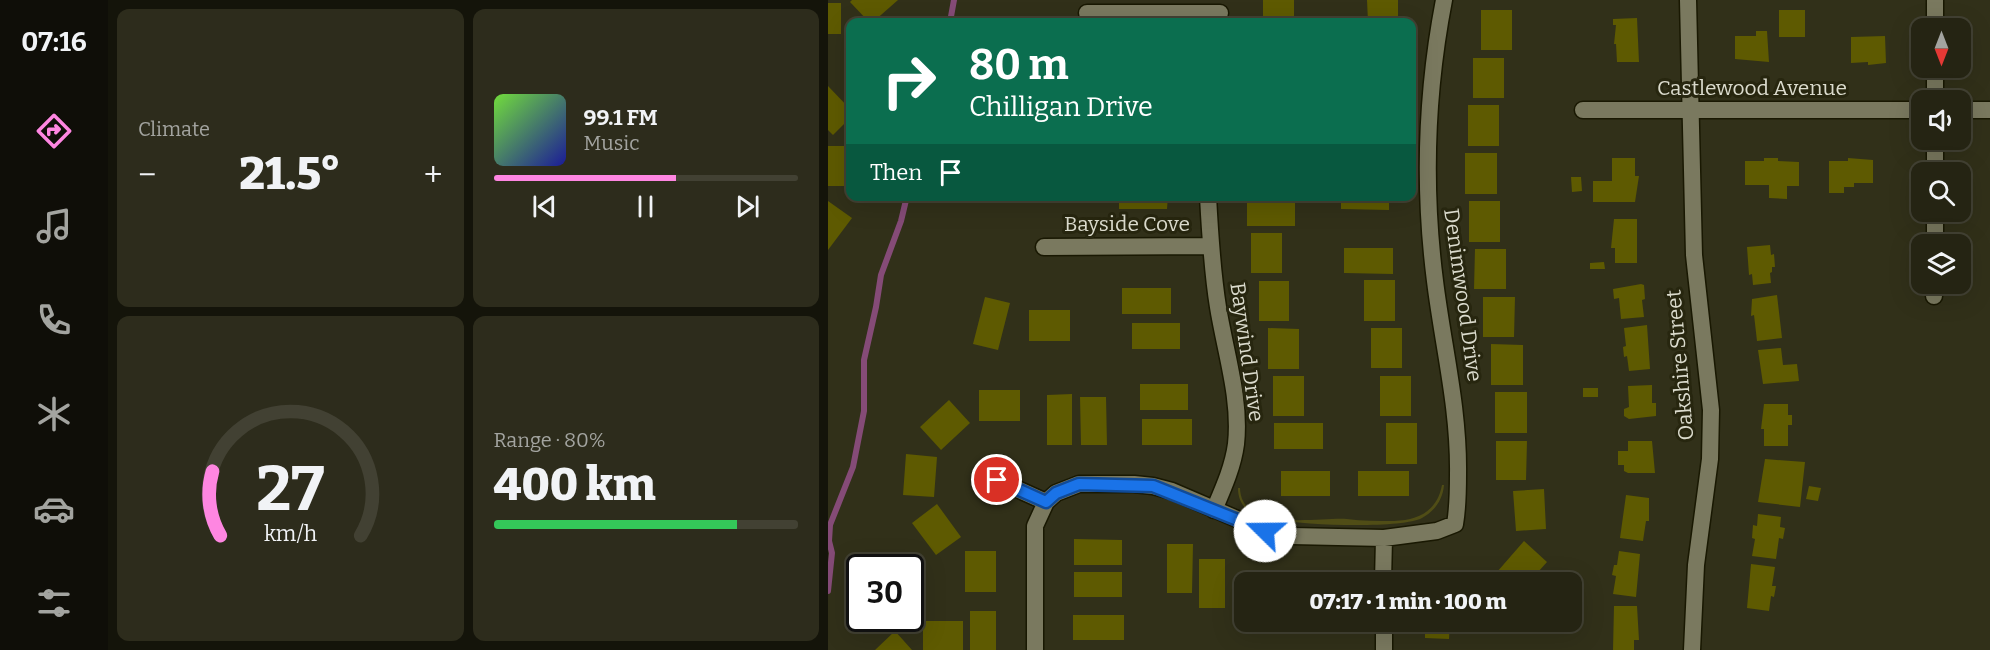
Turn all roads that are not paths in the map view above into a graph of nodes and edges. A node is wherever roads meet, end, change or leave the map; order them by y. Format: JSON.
{"nodes":[{"id":1,"x":1444,"y":0,"type":"edge"},
{"id":2,"x":1688,"y":0,"type":"edge"},
{"id":3,"x":1935,"y":0,"type":"edge"},
{"id":4,"x":1221,"y":12,"type":"edge"},
{"id":5,"x":1086,"y":13,"type":"dead end"},
{"id":6,"x":1935,"y":18,"type":"edge"},
{"id":7,"x":1583,"y":110,"type":"dead end"},
{"id":8,"x":1911,"y":110,"type":"edge"},
{"id":9,"x":1971,"y":110,"type":"edge"},
{"id":10,"x":1990,"y":110,"type":"edge"},
{"id":11,"x":1690,"y":111,"type":"junction"},
{"id":12,"x":1208,"y":201,"type":"edge"},
{"id":13,"x":1210,"y":246,"type":"junction"},
{"id":14,"x":1044,"y":247,"type":"dead end"},
{"id":15,"x":997,"y":480,"type":"dead end"},
{"id":16,"x":1046,"y":502,"type":"junction"},
{"id":17,"x":1214,"y":510,"type":"junction"},
{"id":18,"x":1384,"y":538,"type":"junction"},
{"id":19,"x":1383,"y":572,"type":"edge"},
{"id":20,"x":1384,"y":632,"type":"edge"},
{"id":21,"x":1035,"y":650,"type":"edge"},
{"id":22,"x":1384,"y":650,"type":"edge"},
{"id":23,"x":1692,"y":650,"type":"edge"}],
"edges":[{"from":1,"to":18,"type":"street","name":"Denimwood Drive"},
{"from":2,"to":11,"type":"street","name":"Oakshire Street"},
{"from":3,"to":6,"type":"street"},
{"from":4,"to":5,"type":"street"},
{"from":7,"to":11,"type":"street","name":"Castlewood Avenue"},
{"from":8,"to":11,"type":"street","name":"Castlewood Avenue"},
{"from":9,"to":10,"type":"street"},
{"from":11,"to":23,"type":"street","name":"Oakshire Street"},
{"from":12,"to":13,"type":"street","name":"Baywind Drive"},
{"from":13,"to":14,"type":"street","name":"Bayside Cove"},
{"from":13,"to":17,"type":"street","name":"Baywind Drive"},
{"from":15,"to":16,"type":"street"},
{"from":16,"to":17,"type":"street"},
{"from":16,"to":21,"type":"street"},
{"from":17,"to":18,"type":"street"},
{"from":18,"to":19,"type":"street"},
{"from":20,"to":22,"type":"street"}]}
